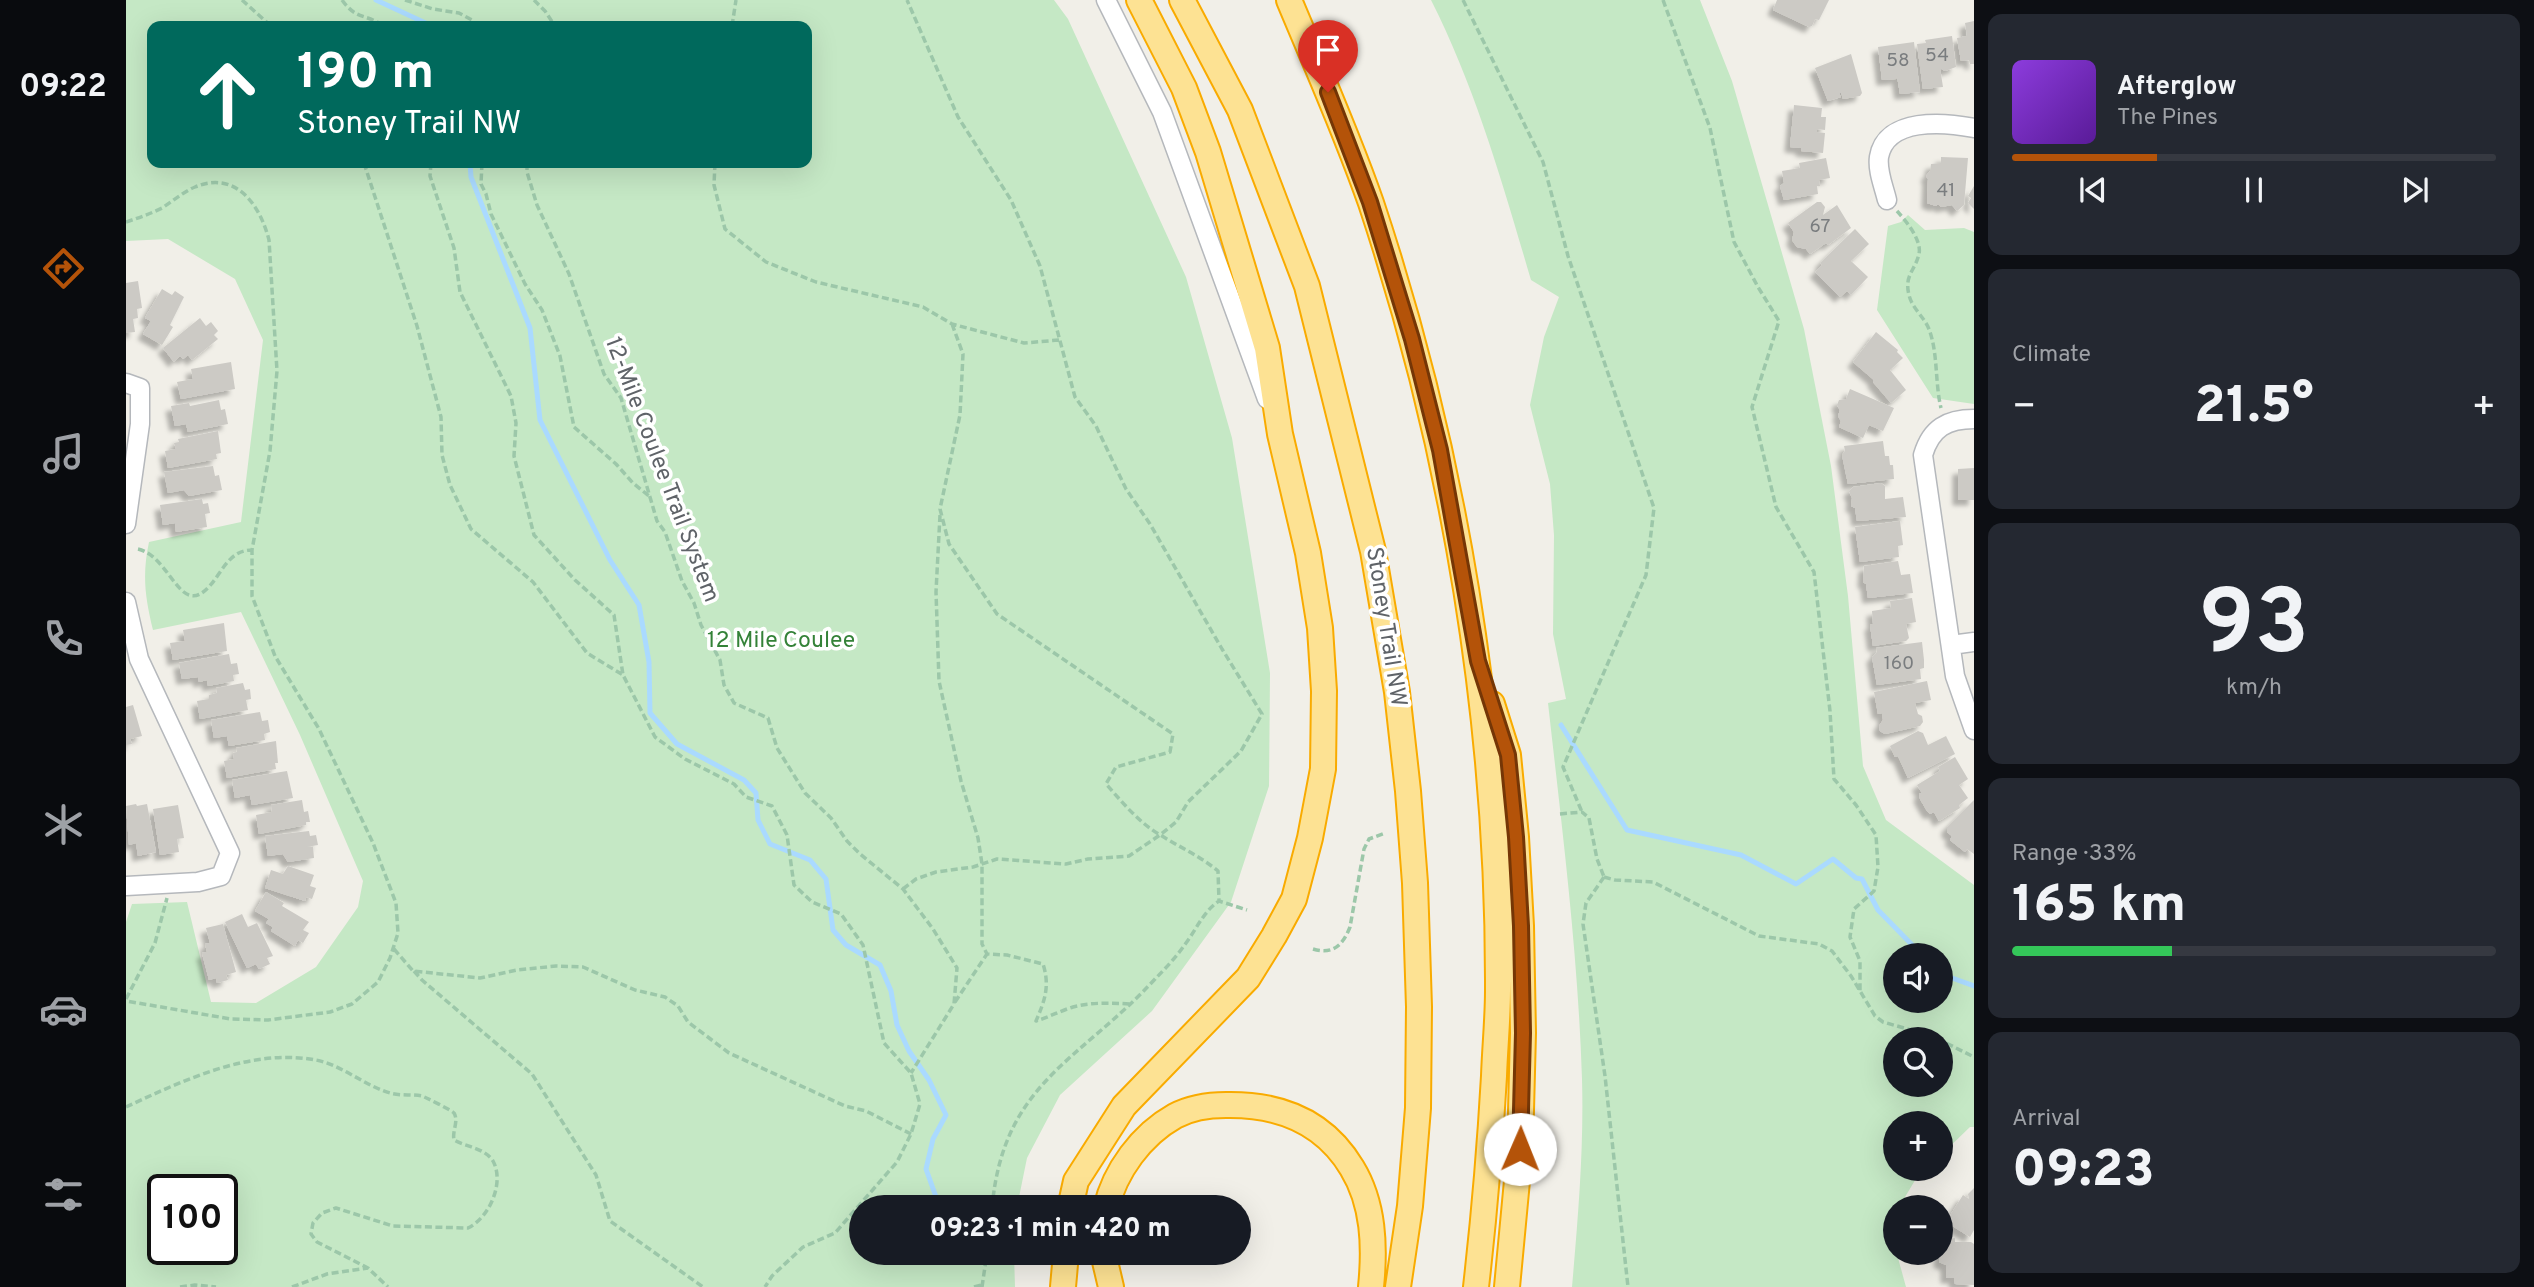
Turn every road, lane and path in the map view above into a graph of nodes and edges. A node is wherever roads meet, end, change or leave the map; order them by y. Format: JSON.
{"nodes":[{"id":1,"x":242,"y":0,"type":"edge"},
{"id":2,"x":342,"y":0,"type":"edge"},
{"id":3,"x":405,"y":0,"type":"edge"},
{"id":4,"x":534,"y":0,"type":"edge"},
{"id":5,"x":736,"y":0,"type":"edge"},
{"id":6,"x":907,"y":0,"type":"edge"},
{"id":7,"x":1106,"y":0,"type":"edge"},
{"id":8,"x":1139,"y":0,"type":"edge"},
{"id":9,"x":1182,"y":0,"type":"edge"},
{"id":10,"x":1289,"y":0,"type":"edge"},
{"id":11,"x":1463,"y":0,"type":"edge"},
{"id":12,"x":1663,"y":0,"type":"edge"},
{"id":13,"x":265,"y":21,"type":"edge"},
{"id":14,"x":376,"y":21,"type":"edge"},
{"id":15,"x":472,"y":21,"type":"edge"},
{"id":16,"x":552,"y":21,"type":"edge"},
{"id":17,"x":733,"y":21,"type":"edge"},
{"id":18,"x":1972,"y":125,"type":"edge"},
{"id":19,"x":365,"y":168,"type":"edge"},
{"id":20,"x":431,"y":168,"type":"edge"},
{"id":21,"x":482,"y":168,"type":"edge"},
{"id":22,"x":527,"y":168,"type":"edge"},
{"id":23,"x":715,"y":168,"type":"edge"},
{"id":24,"x":1887,"y":200,"type":"joint"},
{"id":25,"x":126,"y":222,"type":"edge"},
{"id":26,"x":952,"y":324,"type":"junction"},
{"id":27,"x":1059,"y":340,"type":"junction"},
{"id":28,"x":126,"y":383,"type":"edge"},
{"id":29,"x":1974,"y":419,"type":"edge"},
{"id":30,"x":1945,"y":423,"type":"junction"},
{"id":31,"x":1280,"y":435,"type":"junction"},
{"id":32,"x":651,"y":498,"type":"junction"},
{"id":33,"x":940,"y":509,"type":"junction"},
{"id":34,"x":126,"y":524,"type":"edge"},
{"id":35,"x":138,"y":549,"type":"dead end"},
{"id":36,"x":251,"y":550,"type":"junction"},
{"id":37,"x":126,"y":602,"type":"edge"},
{"id":38,"x":1974,"y":642,"type":"edge"},
{"id":39,"x":1951,"y":645,"type":"junction"},
{"id":40,"x":132,"y":659,"type":"edge"},
{"id":41,"x":1478,"y":661,"type":"junction"},
{"id":42,"x":623,"y":675,"type":"junction"},
{"id":43,"x":1974,"y":730,"type":"edge"},
{"id":44,"x":1582,"y":812,"type":"junction"},
{"id":45,"x":1560,"y":814,"type":"dead end"},
{"id":46,"x":1385,"y":833,"type":"dead end"},
{"id":47,"x":1160,"y":835,"type":"junction"},
{"id":48,"x":982,"y":864,"type":"junction"},
{"id":49,"x":1604,"y":877,"type":"junction"},
{"id":50,"x":170,"y":884,"type":"junction"},
{"id":51,"x":126,"y":886,"type":"edge"},
{"id":52,"x":902,"y":889,"type":"junction"},
{"id":53,"x":1219,"y":901,"type":"junction"},
{"id":54,"x":1247,"y":910,"type":"dead end"},
{"id":55,"x":394,"y":949,"type":"junction"},
{"id":56,"x":1313,"y":949,"type":"dead end"},
{"id":57,"x":987,"y":954,"type":"junction"},
{"id":58,"x":413,"y":971,"type":"junction"},
{"id":59,"x":1860,"y":991,"type":"junction"},
{"id":60,"x":126,"y":1000,"type":"edge"},
{"id":61,"x":954,"y":1004,"type":"junction"},
{"id":62,"x":1130,"y":1004,"type":"junction"},
{"id":63,"x":1974,"y":1057,"type":"edge"},
{"id":64,"x":911,"y":1073,"type":"junction"},
{"id":65,"x":126,"y":1107,"type":"edge"},
{"id":66,"x":911,"y":1134,"type":"junction"},
{"id":67,"x":993,"y":1195,"type":"edge"},
{"id":68,"x":1072,"y":1195,"type":"edge"},
{"id":69,"x":1109,"y":1195,"type":"edge"},
{"id":70,"x":985,"y":1265,"type":"edge"},
{"id":71,"x":1066,"y":1265,"type":"edge"},
{"id":72,"x":1106,"y":1265,"type":"edge"},
{"id":73,"x":368,"y":1268,"type":"junction"},
{"id":74,"x":1066,"y":1284,"type":"edge"},
{"id":75,"x":981,"y":1286,"type":"edge"},
{"id":76,"x":180,"y":1287,"type":"edge"},
{"id":77,"x":216,"y":1287,"type":"edge"},
{"id":78,"x":292,"y":1287,"type":"edge"},
{"id":79,"x":388,"y":1287,"type":"edge"},
{"id":80,"x":703,"y":1287,"type":"edge"},
{"id":81,"x":765,"y":1287,"type":"edge"},
{"id":82,"x":974,"y":1287,"type":"edge"},
{"id":83,"x":1111,"y":1287,"type":"edge"},
{"id":84,"x":1371,"y":1287,"type":"edge"},
{"id":85,"x":1398,"y":1287,"type":"edge"},
{"id":86,"x":1476,"y":1287,"type":"edge"},
{"id":87,"x":1507,"y":1287,"type":"edge"},
{"id":88,"x":1628,"y":1287,"type":"edge"}],
"edges":[{"from":1,"to":13,"type":"path"},
{"from":2,"to":14,"type":"path"},
{"from":3,"to":15,"type":"path"},
{"from":4,"to":16,"type":"path"},
{"from":5,"to":17,"type":"path"},
{"from":6,"to":27,"type":"path"},
{"from":7,"to":31,"type":"street"},
{"from":8,"to":31,"type":"highway"},
{"from":9,"to":85,"type":"highway","name":"Stoney Trail NW"},
{"from":10,"to":41,"type":"highway"},
{"from":11,"to":44,"type":"path"},
{"from":12,"to":59,"type":"path"},
{"from":18,"to":24,"type":"street"},
{"from":19,"to":42,"type":"path"},
{"from":20,"to":42,"type":"path"},
{"from":21,"to":32,"type":"path"},
{"from":22,"to":32,"type":"path","name":"12-Mile Coulee Trail System"},
{"from":23,"to":26,"type":"path"},
{"from":24,"to":30,"type":"path"},
{"from":25,"to":36,"type":"path"},
{"from":26,"to":27,"type":"path"},
{"from":26,"to":33,"type":"path"},
{"from":27,"to":47,"type":"path"},
{"from":28,"to":34,"type":"street"},
{"from":29,"to":30,"type":"street"},
{"from":30,"to":39,"type":"street"},
{"from":31,"to":68,"type":"highway"},
{"from":32,"to":52,"type":"path","name":"12-Mile Coulee Trail System"},
{"from":33,"to":47,"type":"path"},
{"from":33,"to":48,"type":"path"},
{"from":35,"to":36,"type":"path"},
{"from":36,"to":55,"type":"path"},
{"from":37,"to":40,"type":"street"},
{"from":38,"to":39,"type":"street"},
{"from":39,"to":43,"type":"street"},
{"from":40,"to":50,"type":"street"},
{"from":41,"to":86,"type":"highway"},
{"from":41,"to":87,"type":"highway"},
{"from":42,"to":64,"type":"path"},
{"from":44,"to":45,"type":"path"},
{"from":44,"to":49,"type":"path"},
{"from":46,"to":56,"type":"path"},
{"from":47,"to":48,"type":"path"},
{"from":47,"to":53,"type":"path"},
{"from":48,"to":52,"type":"path"},
{"from":48,"to":57,"type":"path"},
{"from":49,"to":59,"type":"path"},
{"from":49,"to":88,"type":"path"},
{"from":50,"to":51,"type":"street"},
{"from":50,"to":60,"type":"path"},
{"from":52,"to":61,"type":"path","name":"12-Mile Coulee Trail System"},
{"from":53,"to":54,"type":"path"},
{"from":53,"to":62,"type":"path"},
{"from":55,"to":58,"type":"path"},
{"from":55,"to":60,"type":"path"},
{"from":57,"to":61,"type":"path"},
{"from":57,"to":62,"type":"path"},
{"from":58,"to":66,"type":"path"},
{"from":58,"to":80,"type":"path"},
{"from":59,"to":63,"type":"path"},
{"from":61,"to":64,"type":"path","name":"12-Mile Coulee Trail System"},
{"from":62,"to":67,"type":"path"},
{"from":64,"to":66,"type":"path"},
{"from":65,"to":73,"type":"path"},
{"from":66,"to":81,"type":"path"},
{"from":69,"to":84,"type":"highway"},
{"from":70,"to":75,"type":"path"},
{"from":71,"to":74,"type":"highway"},
{"from":72,"to":83,"type":"highway"},
{"from":73,"to":78,"type":"path"},
{"from":73,"to":79,"type":"path"},
{"from":75,"to":82,"type":"path"},
{"from":76,"to":77,"type":"path"}]}
